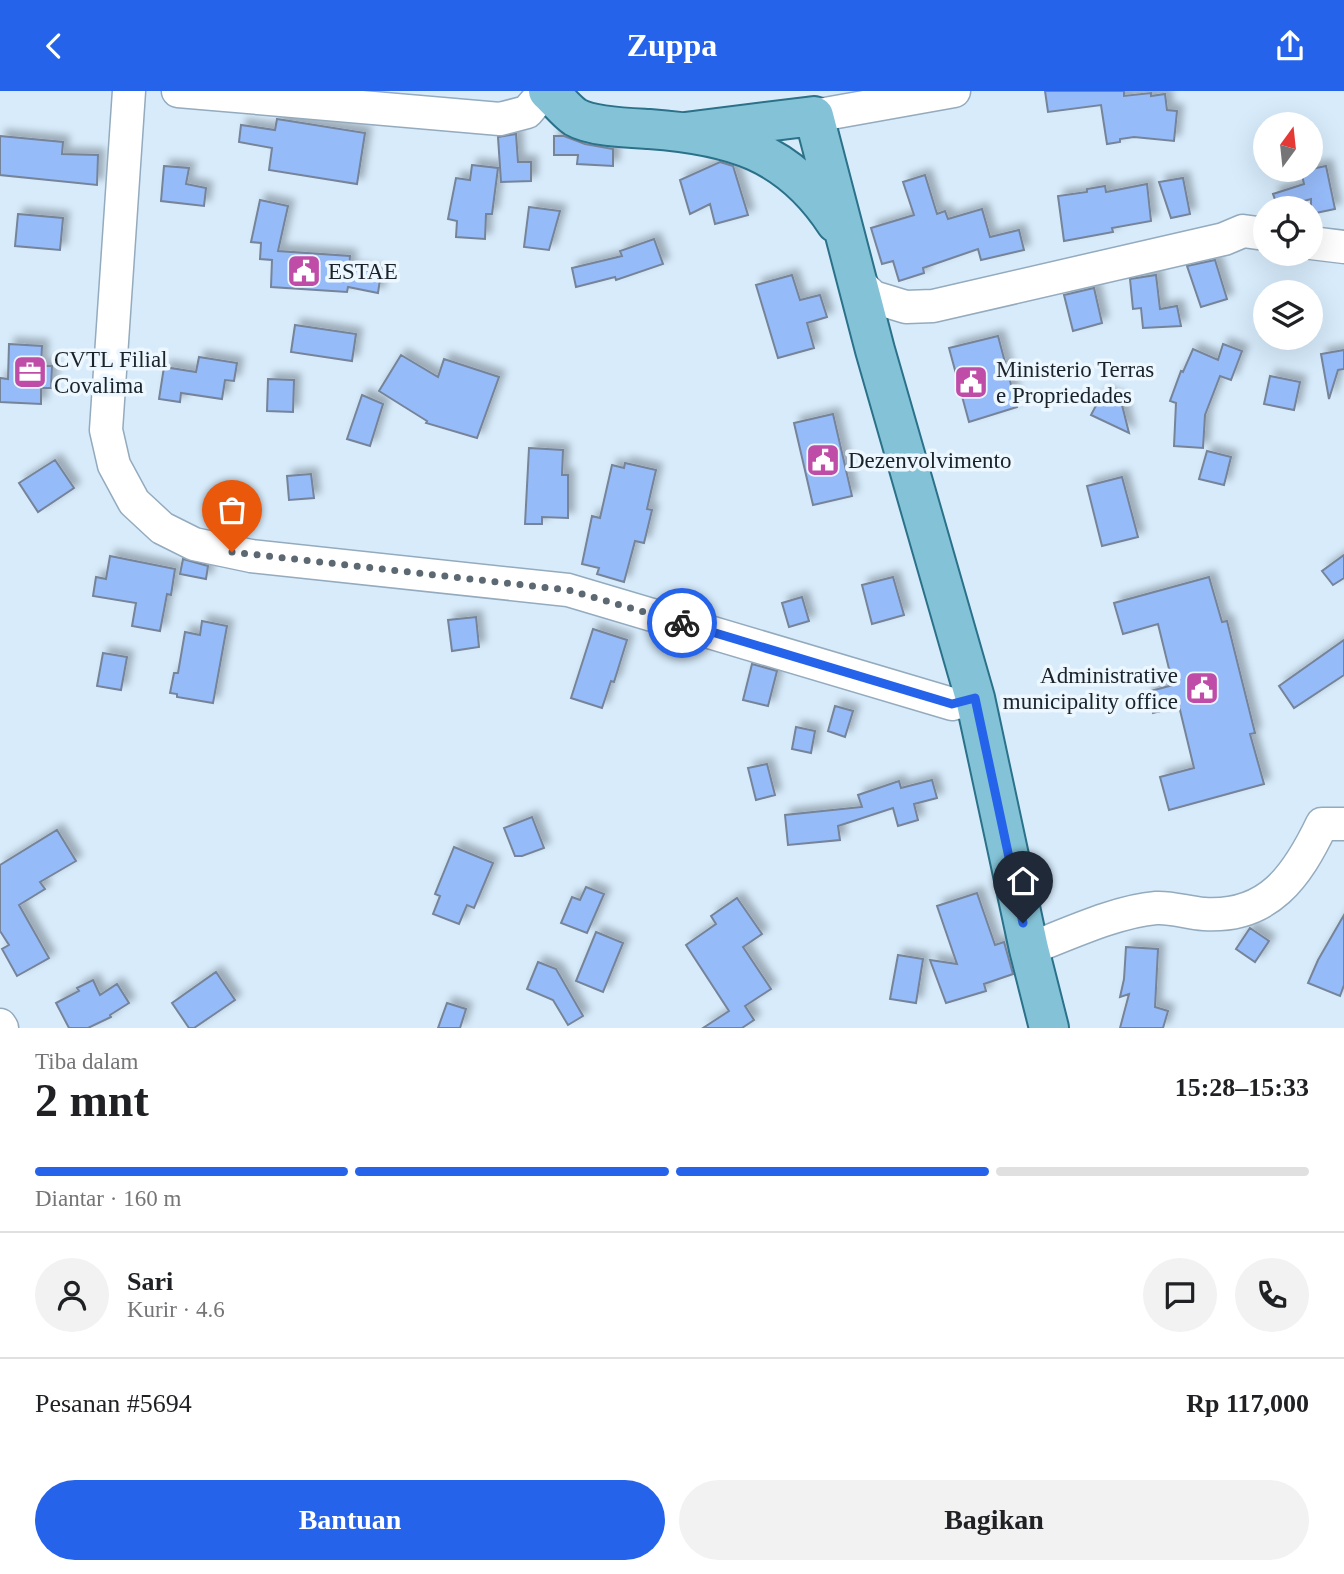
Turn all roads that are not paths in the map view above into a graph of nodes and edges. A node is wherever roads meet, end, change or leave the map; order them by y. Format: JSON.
{"nodes":[{"id":1,"x":129,"y":91,"type":"edge"},
{"id":2,"x":178,"y":91,"type":"edge"},
{"id":3,"x":547,"y":91,"type":"edge"},
{"id":4,"x":954,"y":91,"type":"edge"},
{"id":5,"x":814,"y":116,"type":"junction"},
{"id":6,"x":685,"y":132,"type":"junction"},
{"id":7,"x":1253,"y":233,"type":"edge"},
{"id":8,"x":845,"y":236,"type":"junction"},
{"id":9,"x":1323,"y":244,"type":"edge"},
{"id":10,"x":1344,"y":247,"type":"edge"},
{"id":11,"x":856,"y":279,"type":"junction"},
{"id":12,"x":906,"y":307,"type":"junction"},
{"id":13,"x":875,"y":351,"type":"junction"},
{"id":14,"x":975,"y":698,"type":"junction"},
{"id":15,"x":1343,"y":824,"type":"edge"},
{"id":16,"x":1029,"y":949,"type":"junction"},
{"id":17,"x":1049,"y":1028,"type":"edge"}],
"edges":[{"from":1,"to":14,"type":"street"},
{"from":2,"to":3,"type":"street"},
{"from":3,"to":6,"type":"main road"},
{"from":4,"to":5,"type":"street"},
{"from":5,"to":6,"type":"main road"},
{"from":5,"to":8,"type":"main road"},
{"from":6,"to":8,"type":"main road"},
{"from":7,"to":12,"type":"street"},
{"from":8,"to":11,"type":"main road"},
{"from":9,"to":10,"type":"street"},
{"from":11,"to":12,"type":"street"},
{"from":11,"to":13,"type":"main road"},
{"from":12,"to":13,"type":"street"},
{"from":13,"to":14,"type":"main road"},
{"from":14,"to":16,"type":"main road"},
{"from":15,"to":16,"type":"street"},
{"from":16,"to":17,"type":"main road"}]}
